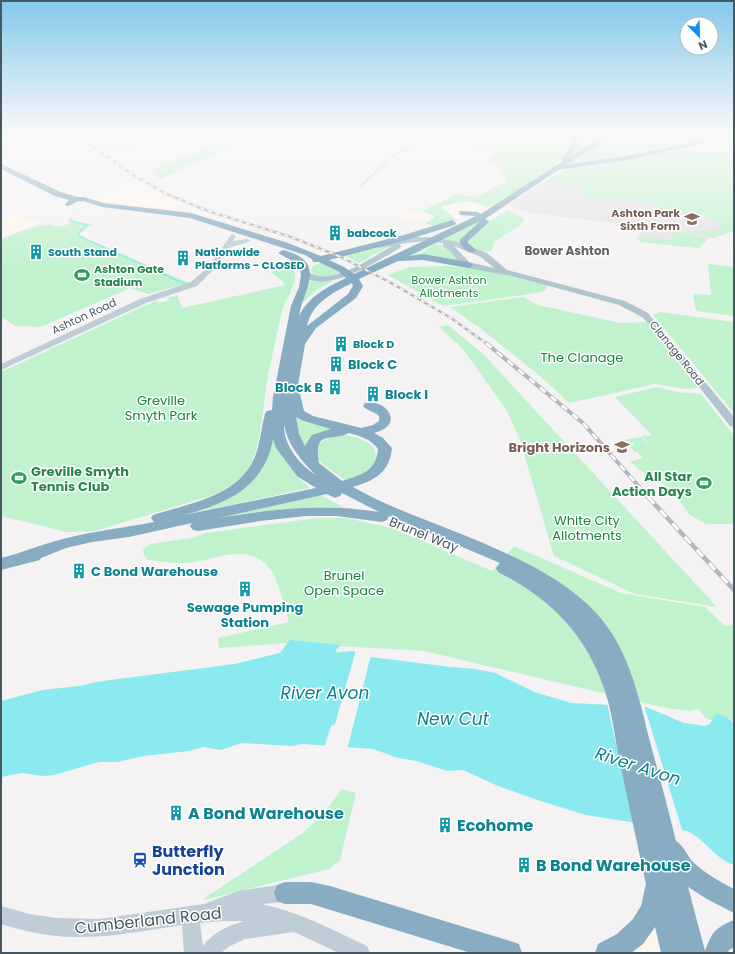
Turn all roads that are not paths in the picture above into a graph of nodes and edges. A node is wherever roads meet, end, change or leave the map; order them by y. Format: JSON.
{"nodes":[{"id":1,"x":31,"y":180,"type":"edge"},
{"id":2,"x":539,"y":180,"type":"edge"},
{"id":3,"x":507,"y":201,"type":"junction"},
{"id":4,"x":463,"y":213,"type":"dead end"},
{"id":5,"x":158,"y":214,"type":"junction"},
{"id":6,"x":477,"y":214,"type":"junction"},
{"id":7,"x":245,"y":224,"type":"dead end"},
{"id":8,"x":227,"y":226,"type":"junction"},
{"id":9,"x":451,"y":226,"type":"junction"},
{"id":10,"x":233,"y":236,"type":"junction"},
{"id":11,"x":437,"y":240,"type":"junction"},
{"id":12,"x":248,"y":241,"type":"junction"},
{"id":13,"x":421,"y":242,"type":"junction"},
{"id":14,"x":227,"y":246,"type":"junction"},
{"id":15,"x":471,"y":250,"type":"junction"},
{"id":16,"x":352,"y":251,"type":"junction"},
{"id":17,"x":480,"y":254,"type":"junction"},
{"id":18,"x":293,"y":256,"type":"junction"},
{"id":19,"x":312,"y":259,"type":"junction"},
{"id":20,"x":490,"y":261,"type":"junction"},
{"id":21,"x":377,"y":263,"type":"junction"},
{"id":22,"x":466,"y":264,"type":"junction"},
{"id":23,"x":306,"y":272,"type":"junction"},
{"id":24,"x":513,"y":274,"type":"junction"},
{"id":25,"x":342,"y":279,"type":"junction"},
{"id":26,"x":299,"y":294,"type":"junction"},
{"id":27,"x":293,"y":323,"type":"junction"},
{"id":28,"x":299,"y":346,"type":"junction"},
{"id":29,"x":2,"y":365,"type":"edge"},
{"id":30,"x":292,"y":386,"type":"junction"},
{"id":31,"x":279,"y":397,"type":"junction"},
{"id":32,"x":369,"y":406,"type":"dead end"},
{"id":33,"x":734,"y":424,"type":"edge"},
{"id":34,"x":362,"y":432,"type":"junction"},
{"id":35,"x":382,"y":444,"type":"junction"},
{"id":36,"x":307,"y":468,"type":"junction"},
{"id":37,"x":382,"y":517,"type":"junction"},
{"id":38,"x":127,"y":533,"type":"junction"},
{"id":39,"x":98,"y":539,"type":"junction"},
{"id":40,"x":1,"y":564,"type":"edge"},
{"id":41,"x":664,"y":838,"type":"junction"},
{"id":42,"x":656,"y":878,"type":"junction"},
{"id":43,"x":285,"y":893,"type":"joint"},
{"id":44,"x":734,"y":901,"type":"edge"},
{"id":45,"x":1,"y":914,"type":"edge"},
{"id":46,"x":190,"y":914,"type":"junction"},
{"id":47,"x":298,"y":925,"type":"junction"},
{"id":48,"x":734,"y":932,"type":"edge"},
{"id":49,"x":194,"y":953,"type":"edge"},
{"id":50,"x":209,"y":953,"type":"edge"},
{"id":51,"x":360,"y":953,"type":"edge"},
{"id":52,"x":510,"y":953,"type":"edge"},
{"id":53,"x":607,"y":953,"type":"edge"},
{"id":54,"x":673,"y":953,"type":"edge"},
{"id":55,"x":693,"y":953,"type":"edge"},
{"id":56,"x":716,"y":953,"type":"edge"}],
"edges":[{"from":1,"to":5,"type":"highway"},
{"from":2,"to":3,"type":"highway","name":"Brunel Way"},
{"from":3,"to":6,"type":"highway"},
{"from":3,"to":9,"type":"highway","name":"Brunel Way"},
{"from":3,"to":15,"type":"highway"},
{"from":4,"to":6,"type":"highway"},
{"from":5,"to":8,"type":"highway"},
{"from":5,"to":10,"type":"highway"},
{"from":5,"to":19,"type":"highway"},
{"from":6,"to":9,"type":"highway"},
{"from":7,"to":8,"type":"highway"},
{"from":8,"to":28,"type":"highway"},
{"from":9,"to":13,"type":"highway","name":"Brunel Way"},
{"from":9,"to":16,"type":"highway"},
{"from":10,"to":12,"type":"highway"},
{"from":10,"to":14,"type":"street"},
{"from":11,"to":13,"type":"main road"},
{"from":11,"to":15,"type":"main road","name":"Clanage Road"},
{"from":11,"to":22,"type":"main road"},
{"from":12,"to":14,"type":"street"},
{"from":12,"to":18,"type":"highway"},
{"from":13,"to":16,"type":"main road"},
{"from":13,"to":21,"type":"highway","name":"Brunel Way"},
{"from":14,"to":29,"type":"street","name":"Ashton Road"},
{"from":15,"to":17,"type":"main road","name":"Clanage Road"},
{"from":16,"to":19,"type":"highway"},
{"from":17,"to":20,"type":"main road","name":"Clanage Road"},
{"from":17,"to":22,"type":"main road"},
{"from":18,"to":23,"type":"highway"},
{"from":18,"to":26,"type":"highway"},
{"from":19,"to":23,"type":"highway"},
{"from":20,"to":22,"type":"main road"},
{"from":20,"to":24,"type":"main road","name":"Clanage Road"},
{"from":21,"to":22,"type":"highway"},
{"from":21,"to":25,"type":"highway","name":"Brunel Way"},
{"from":22,"to":24,"type":"main road","name":"Clanage Road"},
{"from":23,"to":25,"type":"main road"},
{"from":23,"to":26,"type":"highway"},
{"from":24,"to":33,"type":"main road","name":"Clanage Road"},
{"from":25,"to":27,"type":"highway","name":"Brunel Way"},
{"from":25,"to":28,"type":"highway","name":"Brunel Way"},
{"from":26,"to":27,"type":"highway"},
{"from":27,"to":31,"type":"highway","name":"Brunel Way"},
{"from":28,"to":30,"type":"highway","name":"Brunel Way"},
{"from":30,"to":34,"type":"highway"},
{"from":30,"to":36,"type":"highway","name":"Brunel Way"},
{"from":31,"to":36,"type":"highway","name":"Brunel Way"},
{"from":31,"to":39,"type":"highway"},
{"from":32,"to":34,"type":"highway"},
{"from":34,"to":35,"type":"highway"},
{"from":35,"to":36,"type":"highway"},
{"from":35,"to":38,"type":"highway"},
{"from":36,"to":37,"type":"highway","name":"Brunel Way"},
{"from":36,"to":41,"type":"highway","name":"Brunel Way"},
{"from":37,"to":38,"type":"highway"},
{"from":37,"to":42,"type":"highway","name":"Brunel Way"},
{"from":38,"to":39,"type":"highway"},
{"from":39,"to":40,"type":"highway"},
{"from":41,"to":44,"type":"highway"},
{"from":41,"to":55,"type":"highway","name":"Brunel Way"},
{"from":42,"to":53,"type":"highway"},
{"from":42,"to":54,"type":"highway","name":"Brunel Way"},
{"from":43,"to":46,"type":"street"},
{"from":43,"to":52,"type":"highway"},
{"from":45,"to":46,"type":"street","name":"Cumberland Road"},
{"from":46,"to":47,"type":"street","name":"Cumberland Road"},
{"from":46,"to":49,"type":"street"},
{"from":47,"to":50,"type":"street"},
{"from":47,"to":51,"type":"street","name":"Cumberland Road"},
{"from":48,"to":56,"type":"highway"}]}
